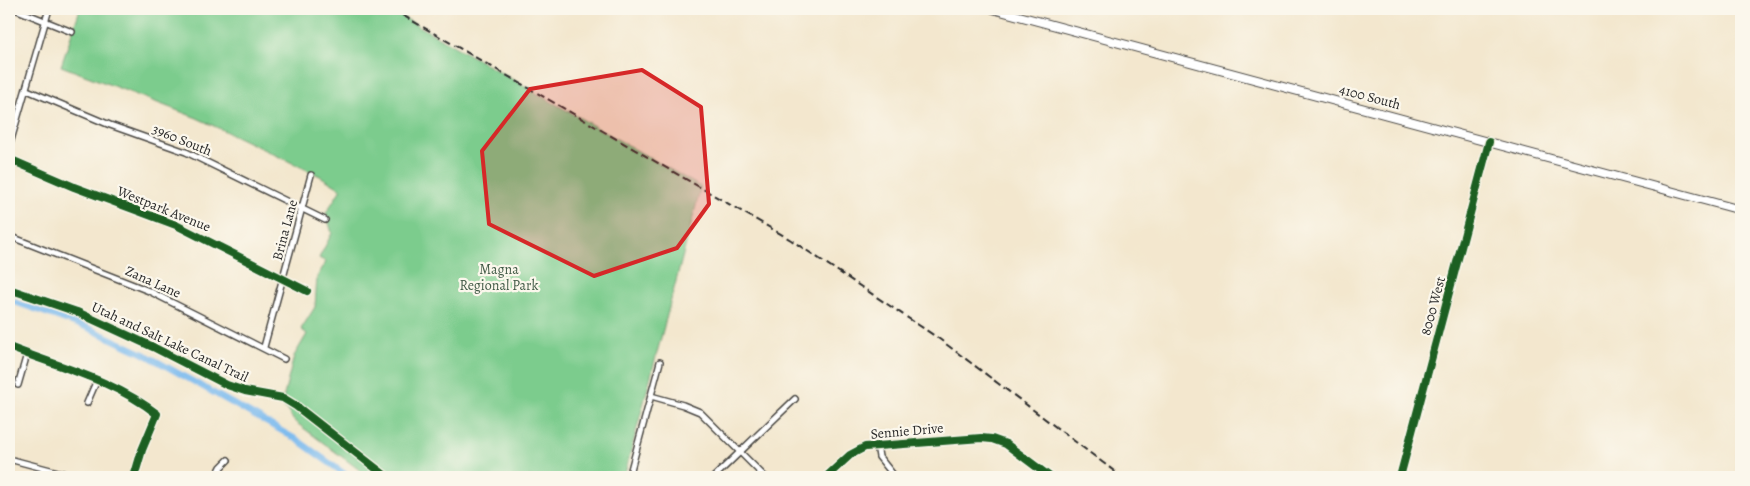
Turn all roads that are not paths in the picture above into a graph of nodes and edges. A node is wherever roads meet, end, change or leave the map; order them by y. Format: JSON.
{"nodes":[{"id":1,"x":15,"y":9,"type":"edge"},
{"id":2,"x":49,"y":9,"type":"edge"},
{"id":3,"x":993,"y":9,"type":"edge"},
{"id":4,"x":45,"y":21,"type":"junction"},
{"id":5,"x":72,"y":32,"type":"dead end"},
{"id":6,"x":27,"y":90,"type":"junction"},
{"id":7,"x":1489,"y":142,"type":"junction"},
{"id":8,"x":9,"y":147,"type":"edge"},
{"id":9,"x":9,"y":159,"type":"edge"},
{"id":10,"x":311,"y":175,"type":"dead end"},
{"id":11,"x":302,"y":208,"type":"junction"},
{"id":12,"x":1741,"y":210,"type":"edge"},
{"id":13,"x":325,"y":220,"type":"dead end"},
{"id":14,"x":9,"y":236,"type":"edge"},
{"id":15,"x":284,"y":278,"type":"junction"},
{"id":16,"x":307,"y":291,"type":"dead end"},
{"id":17,"x":9,"y":347,"type":"edge"},
{"id":18,"x":264,"y":347,"type":"junction"},
{"id":19,"x":27,"y":354,"type":"junction"},
{"id":20,"x":284,"y":359,"type":"dead end"},
{"id":21,"x":660,"y":362,"type":"dead end"},
{"id":22,"x":97,"y":380,"type":"junction"},
{"id":23,"x":18,"y":385,"type":"dead end"},
{"id":24,"x":651,"y":396,"type":"junction"},
{"id":25,"x":795,"y":400,"type":"dead end"},
{"id":26,"x":87,"y":403,"type":"dead end"},
{"id":27,"x":877,"y":445,"type":"junction"},
{"id":28,"x":740,"y":452,"type":"junction"},
{"id":29,"x":9,"y":459,"type":"edge"},
{"id":30,"x":228,"y":460,"type":"dead end"},
{"id":31,"x":77,"y":477,"type":"edge"},
{"id":32,"x":134,"y":477,"type":"edge"},
{"id":33,"x":216,"y":477,"type":"edge"},
{"id":34,"x":629,"y":477,"type":"edge"},
{"id":35,"x":714,"y":477,"type":"edge"},
{"id":36,"x":765,"y":477,"type":"edge"},
{"id":37,"x":826,"y":477,"type":"edge"},
{"id":38,"x":895,"y":477,"type":"edge"},
{"id":39,"x":1050,"y":477,"type":"edge"},
{"id":40,"x":1400,"y":477,"type":"edge"}],
"edges":[{"from":1,"to":4,"type":"street"},
{"from":2,"to":4,"type":"street"},
{"from":3,"to":7,"type":"main road","name":"4100 South"},
{"from":4,"to":5,"type":"street"},
{"from":4,"to":6,"type":"street"},
{"from":6,"to":8,"type":"street"},
{"from":6,"to":11,"type":"street","name":"3960 South"},
{"from":7,"to":12,"type":"main road","name":"4100 South"},
{"from":7,"to":40,"type":"street","name":"8000 West"},
{"from":9,"to":15,"type":"street","name":"Westpark Avenue"},
{"from":10,"to":11,"type":"street","name":"Brina Lane"},
{"from":11,"to":13,"type":"street","name":"3960 South"},
{"from":11,"to":15,"type":"street","name":"Brina Lane"},
{"from":14,"to":18,"type":"street","name":"Zana Lane"},
{"from":15,"to":16,"type":"street","name":"Westpark Avenue"},
{"from":15,"to":18,"type":"street","name":"Brina Lane"},
{"from":17,"to":19,"type":"street"},
{"from":18,"to":20,"type":"street","name":"Zana Lane"},
{"from":19,"to":22,"type":"street"},
{"from":19,"to":23,"type":"street"},
{"from":21,"to":24,"type":"street"},
{"from":22,"to":26,"type":"street"},
{"from":22,"to":32,"type":"street"},
{"from":24,"to":28,"type":"street"},
{"from":24,"to":34,"type":"street"},
{"from":25,"to":28,"type":"street"},
{"from":27,"to":37,"type":"street","name":"Sennie Drive"},
{"from":27,"to":38,"type":"street"},
{"from":27,"to":39,"type":"street","name":"Sennie Drive"},
{"from":28,"to":35,"type":"street"},
{"from":28,"to":36,"type":"street"},
{"from":29,"to":31,"type":"street"},
{"from":30,"to":33,"type":"street"}]}
